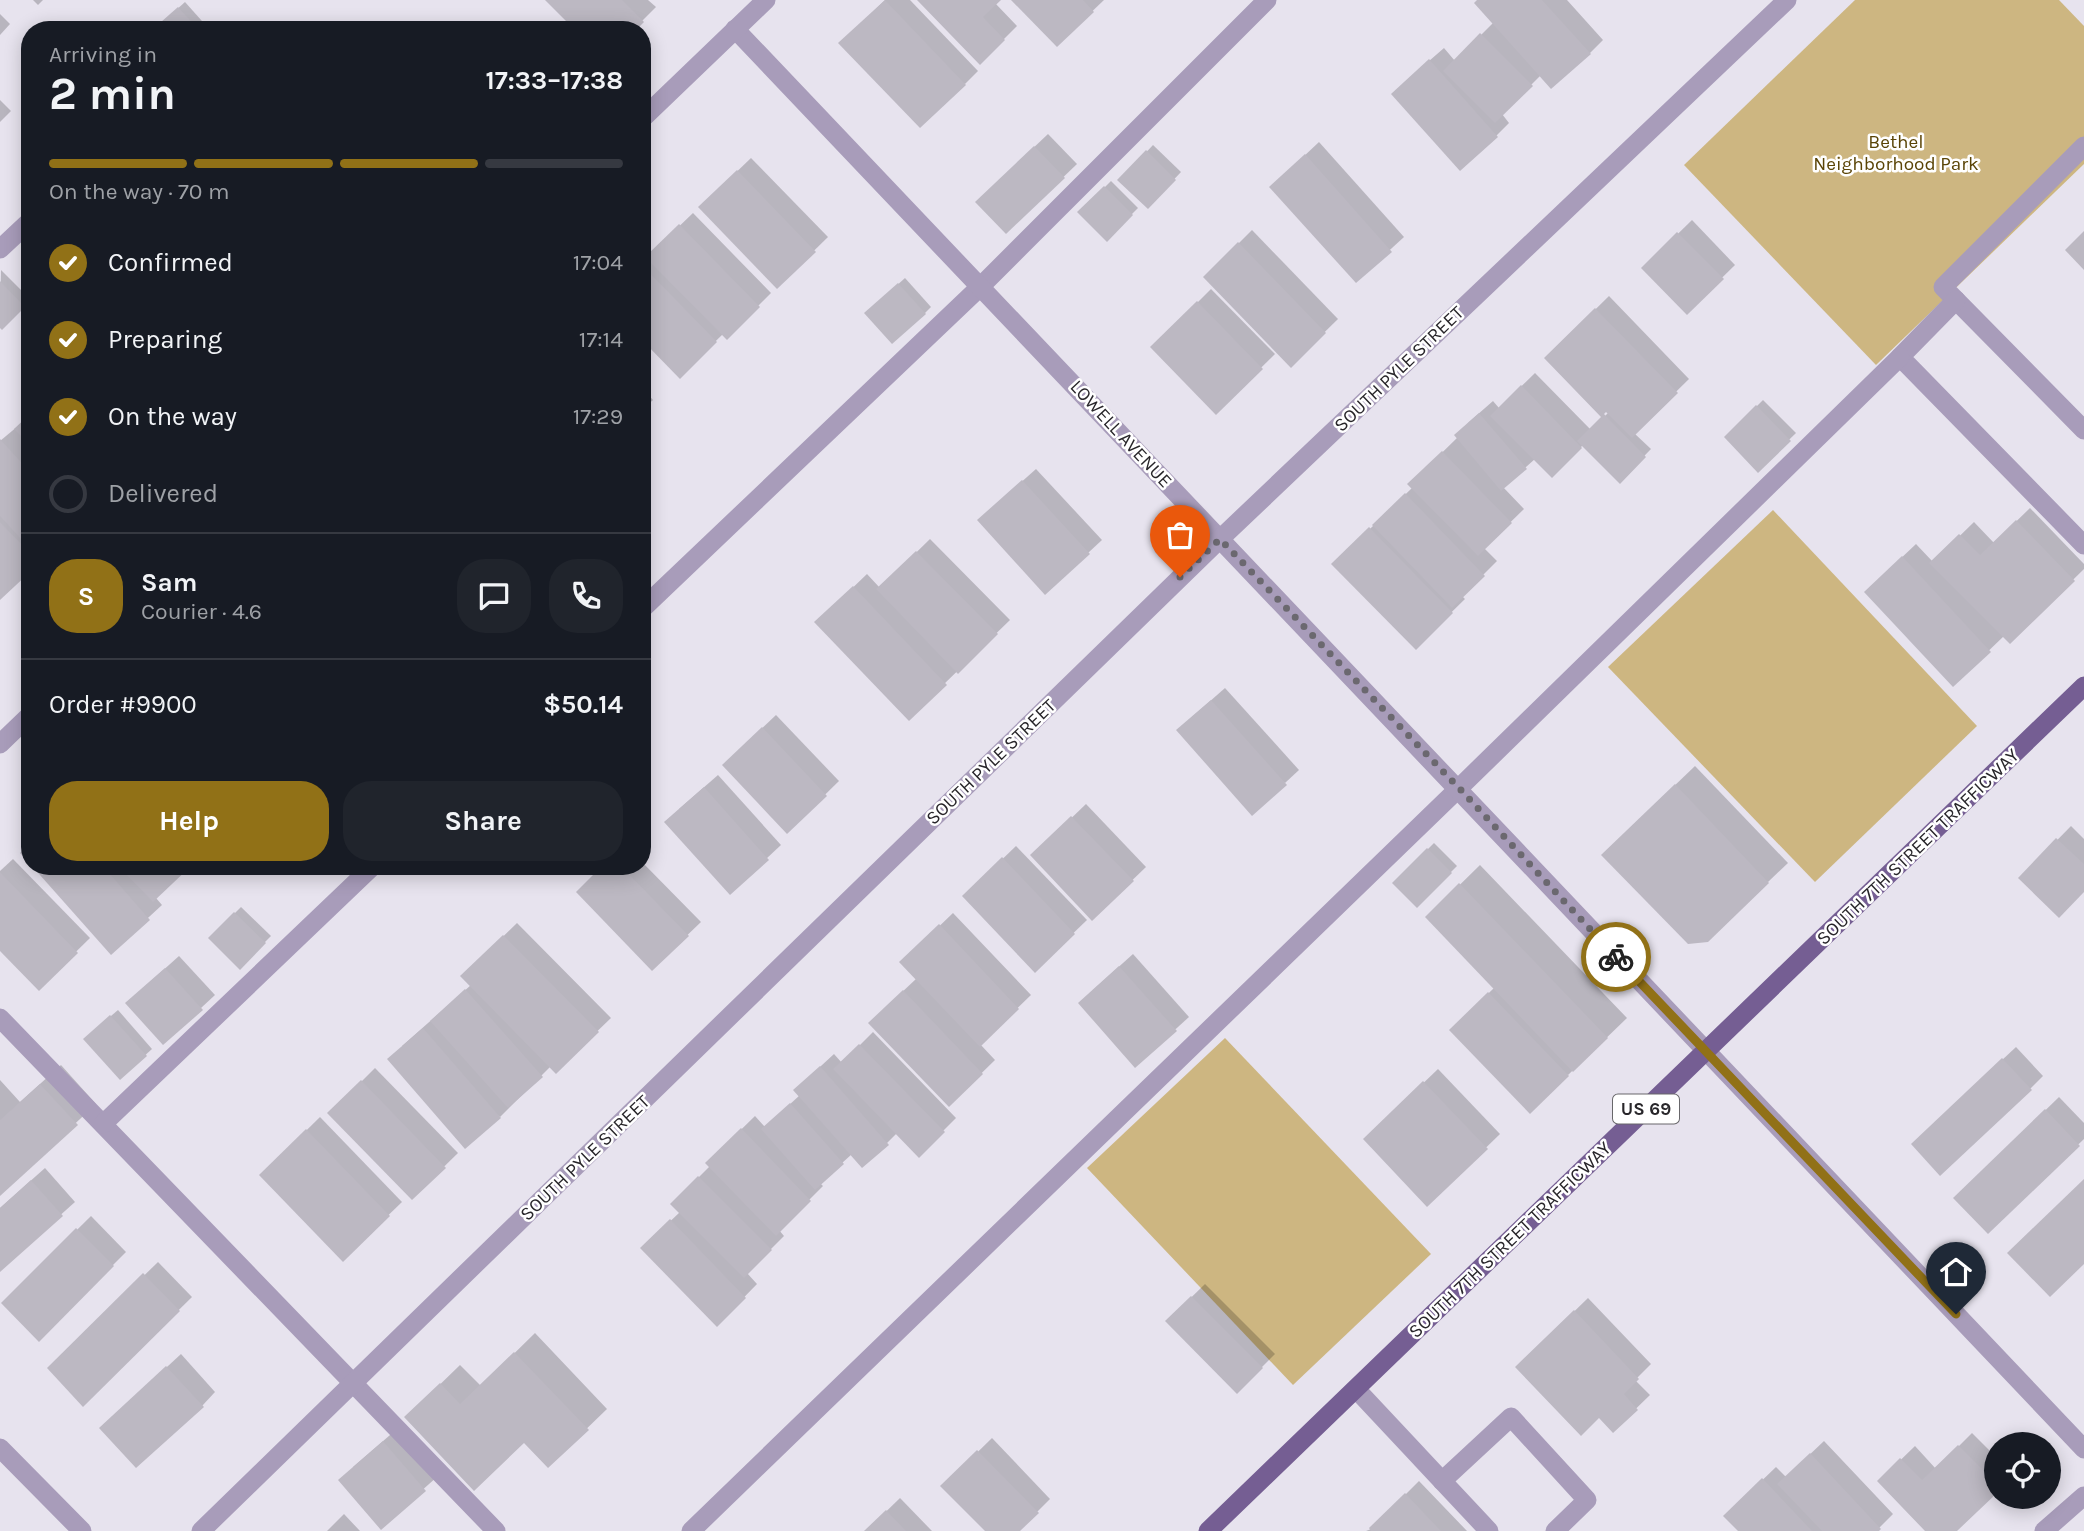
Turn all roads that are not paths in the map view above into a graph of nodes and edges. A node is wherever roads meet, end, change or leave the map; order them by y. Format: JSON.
{"nodes":[{"id":1,"x":766,"y":0,"type":"edge"},
{"id":2,"x":1267,"y":0,"type":"edge"},
{"id":3,"x":1787,"y":0,"type":"edge"},
{"id":4,"x":735,"y":29,"type":"junction"},
{"id":5,"x":651,"y":110,"type":"edge"},
{"id":6,"x":2084,"y":146,"type":"edge"},
{"id":7,"x":21,"y":229,"type":"edge"},
{"id":8,"x":0,"y":249,"type":"edge"},
{"id":9,"x":981,"y":286,"type":"junction"},
{"id":10,"x":1956,"y":300,"type":"junction"},
{"id":11,"x":1900,"y":357,"type":"junction"},
{"id":12,"x":2084,"y":430,"type":"edge"},
{"id":13,"x":1220,"y":539,"type":"junction"},
{"id":14,"x":2084,"y":545,"type":"edge"},
{"id":15,"x":651,"y":600,"type":"edge"},
{"id":16,"x":2084,"y":686,"type":"edge"},
{"id":17,"x":21,"y":724,"type":"edge"},
{"id":18,"x":0,"y":744,"type":"edge"},
{"id":19,"x":1459,"y":788,"type":"junction"},
{"id":20,"x":364,"y":875,"type":"edge"},
{"id":21,"x":0,"y":1018,"type":"edge"},
{"id":22,"x":1707,"y":1051,"type":"junction"},
{"id":23,"x":103,"y":1124,"type":"junction"},
{"id":24,"x":354,"y":1383,"type":"junction"},
{"id":25,"x":1356,"y":1389,"type":"junction"},
{"id":26,"x":0,"y":1448,"type":"edge"},
{"id":27,"x":2084,"y":1449,"type":"edge"},
{"id":28,"x":1442,"y":1481,"type":"junction"},
{"id":29,"x":2084,"y":1496,"type":"edge"},
{"id":30,"x":82,"y":1531,"type":"edge"},
{"id":31,"x":201,"y":1531,"type":"edge"},
{"id":32,"x":496,"y":1531,"type":"edge"},
{"id":33,"x":691,"y":1531,"type":"edge"},
{"id":34,"x":1208,"y":1531,"type":"edge"},
{"id":35,"x":1489,"y":1531,"type":"edge"},
{"id":36,"x":1555,"y":1531,"type":"edge"},
{"id":37,"x":2044,"y":1531,"type":"edge"}],
"edges":[{"from":1,"to":4,"type":"street"},
{"from":2,"to":9,"type":"street"},
{"from":3,"to":13,"type":"street","name":"SOUTH PYLE STREET"},
{"from":4,"to":5,"type":"street"},
{"from":4,"to":9,"type":"street","name":"LOWELL AVENUE"},
{"from":6,"to":10,"type":"street"},
{"from":7,"to":8,"type":"street"},
{"from":9,"to":13,"type":"street","name":"LOWELL AVENUE"},
{"from":9,"to":15,"type":"street"},
{"from":10,"to":11,"type":"street"},
{"from":10,"to":12,"type":"street"},
{"from":11,"to":14,"type":"street"},
{"from":11,"to":19,"type":"street"},
{"from":13,"to":19,"type":"street","name":"LOWELL AVENUE"},
{"from":13,"to":24,"type":"street","name":"SOUTH PYLE STREET"},
{"from":16,"to":22,"type":"main road","name":"SOUTH 7TH STREET TRAFFICWAY","number":"US 69"},
{"from":17,"to":18,"type":"street"},
{"from":19,"to":22,"type":"street","name":"LOWELL AVENUE"},
{"from":19,"to":33,"type":"street"},
{"from":20,"to":23,"type":"street"},
{"from":21,"to":23,"type":"street"},
{"from":22,"to":25,"type":"main road","name":"SOUTH 7TH STREET TRAFFICWAY","number":"US 69"},
{"from":22,"to":27,"type":"street","name":"LOWELL AVENUE"},
{"from":23,"to":24,"type":"street"},
{"from":24,"to":31,"type":"street","name":"SOUTH PYLE STREET"},
{"from":24,"to":32,"type":"street"},
{"from":25,"to":28,"type":"street"},
{"from":25,"to":34,"type":"main road","name":"SOUTH 7TH STREET TRAFFICWAY","number":"US 69"},
{"from":26,"to":30,"type":"street"},
{"from":28,"to":35,"type":"street"},
{"from":28,"to":36,"type":"street"},
{"from":29,"to":37,"type":"street"}]}
